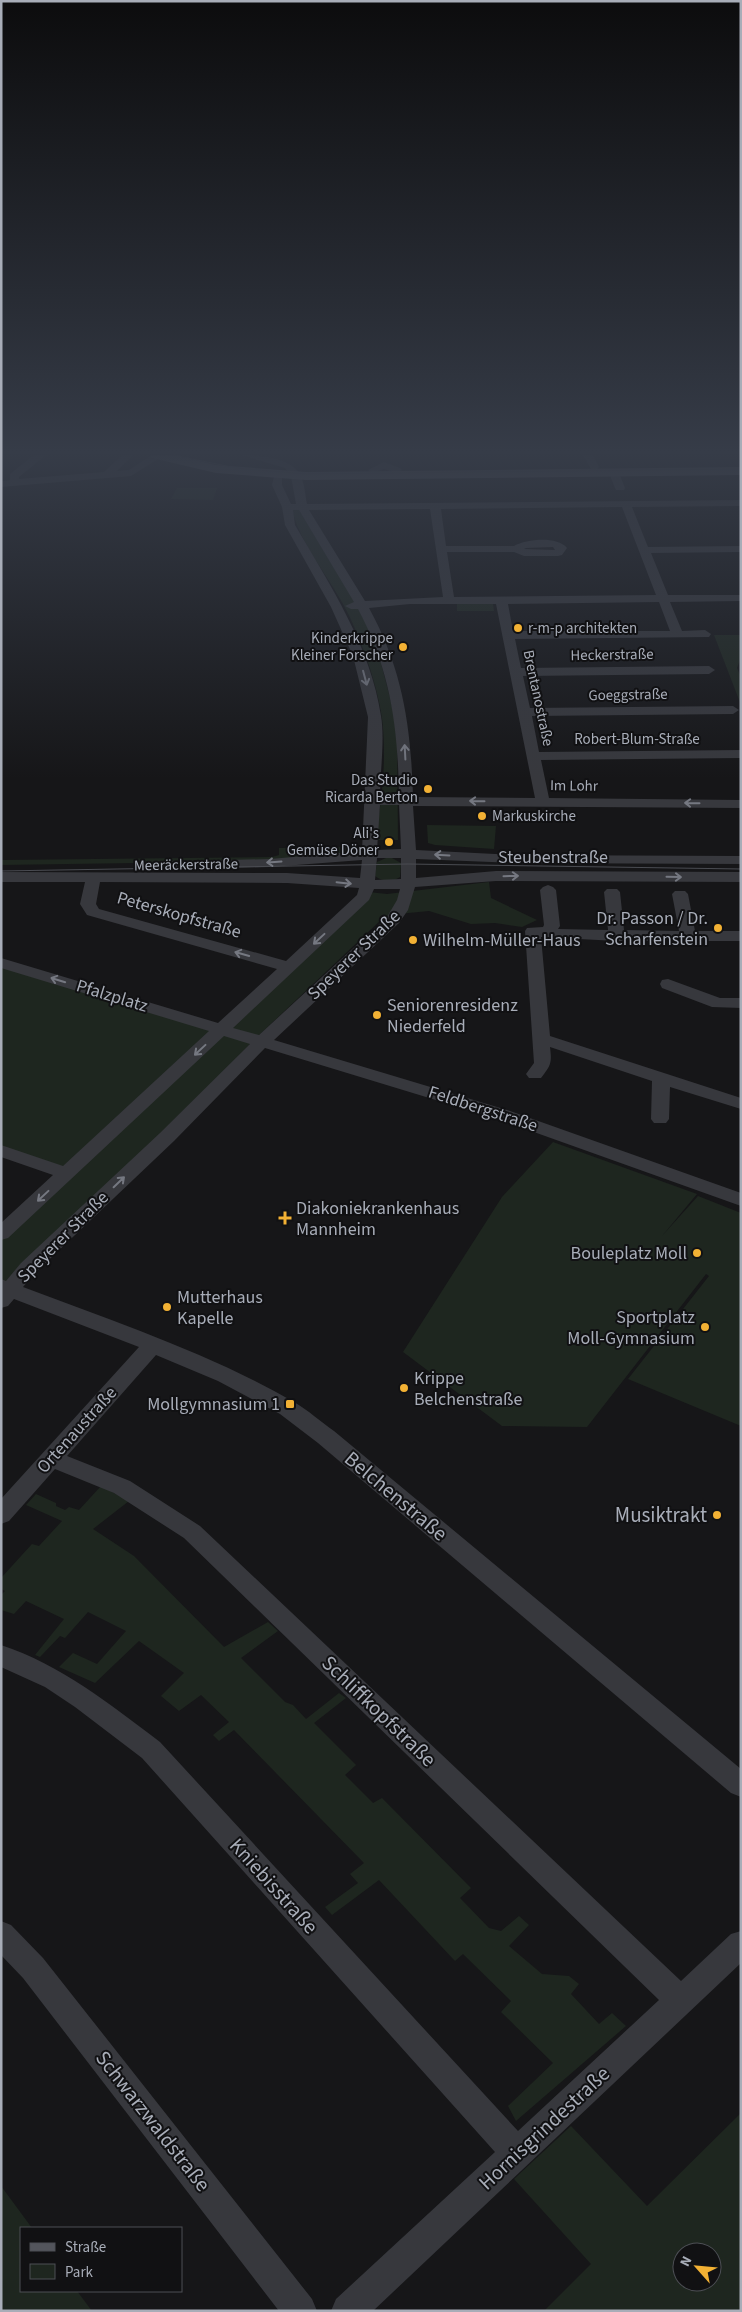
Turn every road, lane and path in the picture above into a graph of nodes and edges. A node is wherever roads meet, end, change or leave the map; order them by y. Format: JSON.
{"nodes":[{"id":1,"x":312,"y":563,"type":"edge"},
{"id":2,"x":336,"y":563,"type":"edge"},
{"id":3,"x":444,"y":563,"type":"edge"},
{"id":4,"x":649,"y":563,"type":"edge"},
{"id":5,"x":741,"y":598,"type":"edge"},
{"id":6,"x":663,"y":599,"type":"junction"},
{"id":7,"x":449,"y":600,"type":"junction"},
{"id":8,"x":501,"y":600,"type":"junction"},
{"id":9,"x":361,"y":605,"type":"junction"},
{"id":10,"x":337,"y":607,"type":"junction"},
{"id":11,"x":676,"y":634,"type":"junction"},
{"id":12,"x":706,"y":634,"type":"dead end"},
{"id":13,"x":508,"y":635,"type":"junction"},
{"id":14,"x":709,"y":670,"type":"dead end"},
{"id":15,"x":516,"y":672,"type":"junction"},
{"id":16,"x":733,"y":710,"type":"dead end"},
{"id":17,"x":524,"y":712,"type":"junction"},
{"id":18,"x":741,"y":754,"type":"edge"},
{"id":19,"x":534,"y":756,"type":"junction"},
{"id":20,"x":374,"y":801,"type":"junction"},
{"id":21,"x":407,"y":801,"type":"junction"},
{"id":22,"x":543,"y":802,"type":"junction"},
{"id":23,"x":741,"y":804,"type":"edge"},
{"id":24,"x":408,"y":853,"type":"junction"},
{"id":25,"x":370,"y":854,"type":"junction"},
{"id":26,"x":632,"y":859,"type":"junction"},
{"id":27,"x":741,"y":860,"type":"edge"},
{"id":28,"x":206,"y":864,"type":"junction"},
{"id":29,"x":1,"y":867,"type":"edge"},
{"id":30,"x":629,"y":876,"type":"junction"},
{"id":31,"x":1,"y":877,"type":"edge"},
{"id":32,"x":92,"y":878,"type":"junction"},
{"id":33,"x":189,"y":878,"type":"junction"},
{"id":34,"x":741,"y":878,"type":"edge"},
{"id":35,"x":367,"y":885,"type":"junction"},
{"id":36,"x":408,"y":885,"type":"junction"},
{"id":37,"x":548,"y":890,"type":"dead end"},
{"id":38,"x":612,"y":892,"type":"dead end"},
{"id":39,"x":680,"y":894,"type":"dead end"},
{"id":40,"x":547,"y":932,"type":"junction"},
{"id":41,"x":617,"y":936,"type":"junction"},
{"id":42,"x":688,"y":936,"type":"junction"},
{"id":43,"x":741,"y":936,"type":"edge"},
{"id":44,"x":1,"y":963,"type":"edge"},
{"id":45,"x":289,"y":967,"type":"junction"},
{"id":46,"x":668,"y":984,"type":"dead end"},
{"id":47,"x":741,"y":1004,"type":"edge"},
{"id":48,"x":222,"y":1030,"type":"junction"},
{"id":49,"x":542,"y":1039,"type":"junction"},
{"id":50,"x":262,"y":1042,"type":"junction"},
{"id":51,"x":535,"y":1074,"type":"dead end"},
{"id":52,"x":661,"y":1077,"type":"junction"},
{"id":53,"x":741,"y":1104,"type":"edge"},
{"id":54,"x":660,"y":1120,"type":"dead end"},
{"id":55,"x":1,"y":1151,"type":"edge"},
{"id":56,"x":67,"y":1174,"type":"junction"},
{"id":57,"x":741,"y":1200,"type":"edge"},
{"id":58,"x":1,"y":1234,"type":"edge"},
{"id":59,"x":4,"y":1292,"type":"edge"},
{"id":60,"x":153,"y":1345,"type":"junction"},
{"id":61,"x":52,"y":1459,"type":"junction"},
{"id":62,"x":1,"y":1515,"type":"edge"},
{"id":63,"x":1,"y":1655,"type":"edge"},
{"id":64,"x":741,"y":1785,"type":"edge"},
{"id":65,"x":1,"y":1934,"type":"edge"},
{"id":66,"x":741,"y":1944,"type":"edge"},
{"id":67,"x":681,"y":2001,"type":"junction"},
{"id":68,"x":517,"y":2153,"type":"junction"},
{"id":69,"x":300,"y":2311,"type":"edge"},
{"id":70,"x":348,"y":2311,"type":"edge"}],
"edges":[{"from":1,"to":10,"type":"street","name":"Speyerer Straße"},
{"from":2,"to":9,"type":"street","name":"Speyerer Straße"},
{"from":3,"to":7,"type":"street"},
{"from":4,"to":6,"type":"street"},
{"from":5,"to":6,"type":"street"},
{"from":6,"to":8,"type":"street"},
{"from":6,"to":11,"type":"street"},
{"from":7,"to":8,"type":"street"},
{"from":7,"to":9,"type":"street"},
{"from":8,"to":13,"type":"street","name":"Brentanostraße"},
{"from":9,"to":10,"type":"street"},
{"from":21,"to":9,"type":"street","name":"Speyerer Straße","one_way":true},
{"from":10,"to":20,"type":"street","name":"Speyerer Straße","one_way":true},
{"from":11,"to":12,"type":"street"},
{"from":11,"to":13,"type":"street"},
{"from":13,"to":15,"type":"street","name":"Brentanostraße"},
{"from":14,"to":15,"type":"street","name":"Heckerstraße"},
{"from":15,"to":17,"type":"street","name":"Brentanostraße"},
{"from":16,"to":17,"type":"street","name":"Goeggstraße"},
{"from":17,"to":19,"type":"street","name":"Brentanostraße"},
{"from":18,"to":19,"type":"street","name":"Robert-Blum-Straße"},
{"from":19,"to":22,"type":"street","name":"Brentanostraße"},
{"from":20,"to":21,"type":"street","name":"Im Lohr"},
{"from":20,"to":25,"type":"street","name":"Speyerer Straße"},
{"from":22,"to":21,"type":"street","name":"Im Lohr","one_way":true},
{"from":21,"to":24,"type":"street","name":"Speyerer Straße"},
{"from":23,"to":22,"type":"street","name":"Im Lohr","one_way":true},
{"from":24,"to":25,"type":"street","name":"Steubenstraße"},
{"from":26,"to":24,"type":"street","name":"Steubenstraße","one_way":true},
{"from":24,"to":36,"type":"street","name":"Speyerer Straße"},
{"from":25,"to":28,"type":"street","name":"Meeräckerstraße","one_way":true},
{"from":25,"to":35,"type":"street","name":"Speyerer Straße"},
{"from":26,"to":27,"type":"street","name":"Steubenstraße"},
{"from":26,"to":30,"type":"street"},
{"from":28,"to":29,"type":"street","name":"Meeräckerstraße"},
{"from":28,"to":33,"type":"street"},
{"from":30,"to":34,"type":"street","name":"Steubenstraße","one_way":true},
{"from":36,"to":30,"type":"street","name":"Steubenstraße","one_way":true},
{"from":31,"to":32,"type":"street","name":"Meeräckerstraße"},
{"from":32,"to":33,"type":"street","name":"Meeräckerstraße"},
{"from":45,"to":32,"type":"street","name":"Peterskopfstraße","one_way":true},
{"from":33,"to":35,"type":"street","name":"Meeräckerstraße","one_way":true},
{"from":35,"to":36,"type":"street","name":"Steubenstraße"},
{"from":35,"to":45,"type":"street","name":"Speyerer Straße","one_way":true},
{"from":36,"to":50,"type":"street","name":"Speyerer Straße"},
{"from":37,"to":40,"type":"street"},
{"from":38,"to":41,"type":"street"},
{"from":39,"to":42,"type":"street"},
{"from":40,"to":41,"type":"street"},
{"from":40,"to":49,"type":"street"},
{"from":41,"to":42,"type":"street"},
{"from":42,"to":43,"type":"street"},
{"from":48,"to":44,"type":"street","name":"Pfalzplatz","one_way":true},
{"from":45,"to":48,"type":"street","name":"Speyerer Straße"},
{"from":46,"to":47,"type":"street"},
{"from":48,"to":50,"type":"street","name":"Feldbergstraße"},
{"from":48,"to":56,"type":"street","name":"Speyerer Straße","one_way":true},
{"from":49,"to":51,"type":"street"},
{"from":49,"to":52,"type":"street"},
{"from":50,"to":57,"type":"street","name":"Feldbergstraße"},
{"from":59,"to":50,"type":"street","name":"Speyerer Straße","one_way":true},
{"from":52,"to":53,"type":"street"},
{"from":52,"to":54,"type":"street"},
{"from":55,"to":56,"type":"street"},
{"from":56,"to":58,"type":"street","name":"Speyerer Straße","one_way":true},
{"from":59,"to":60,"type":"street","name":"Belchenstraße"},
{"from":60,"to":61,"type":"street","name":"Ortenaustraße"},
{"from":60,"to":64,"type":"street","name":"Belchenstraße"},
{"from":61,"to":62,"type":"street","name":"Ortenaustraße"},
{"from":61,"to":67,"type":"street","name":"Schliffkopfstraße"},
{"from":63,"to":68,"type":"street","name":"Kniebisstraße"},
{"from":65,"to":69,"type":"street","name":"Schwarzwaldstraße"},
{"from":66,"to":67,"type":"street","name":"Hornisgrindestraße"},
{"from":67,"to":68,"type":"street","name":"Hornisgrindestraße"},
{"from":68,"to":70,"type":"street","name":"Hornisgrindestraße"}]}
